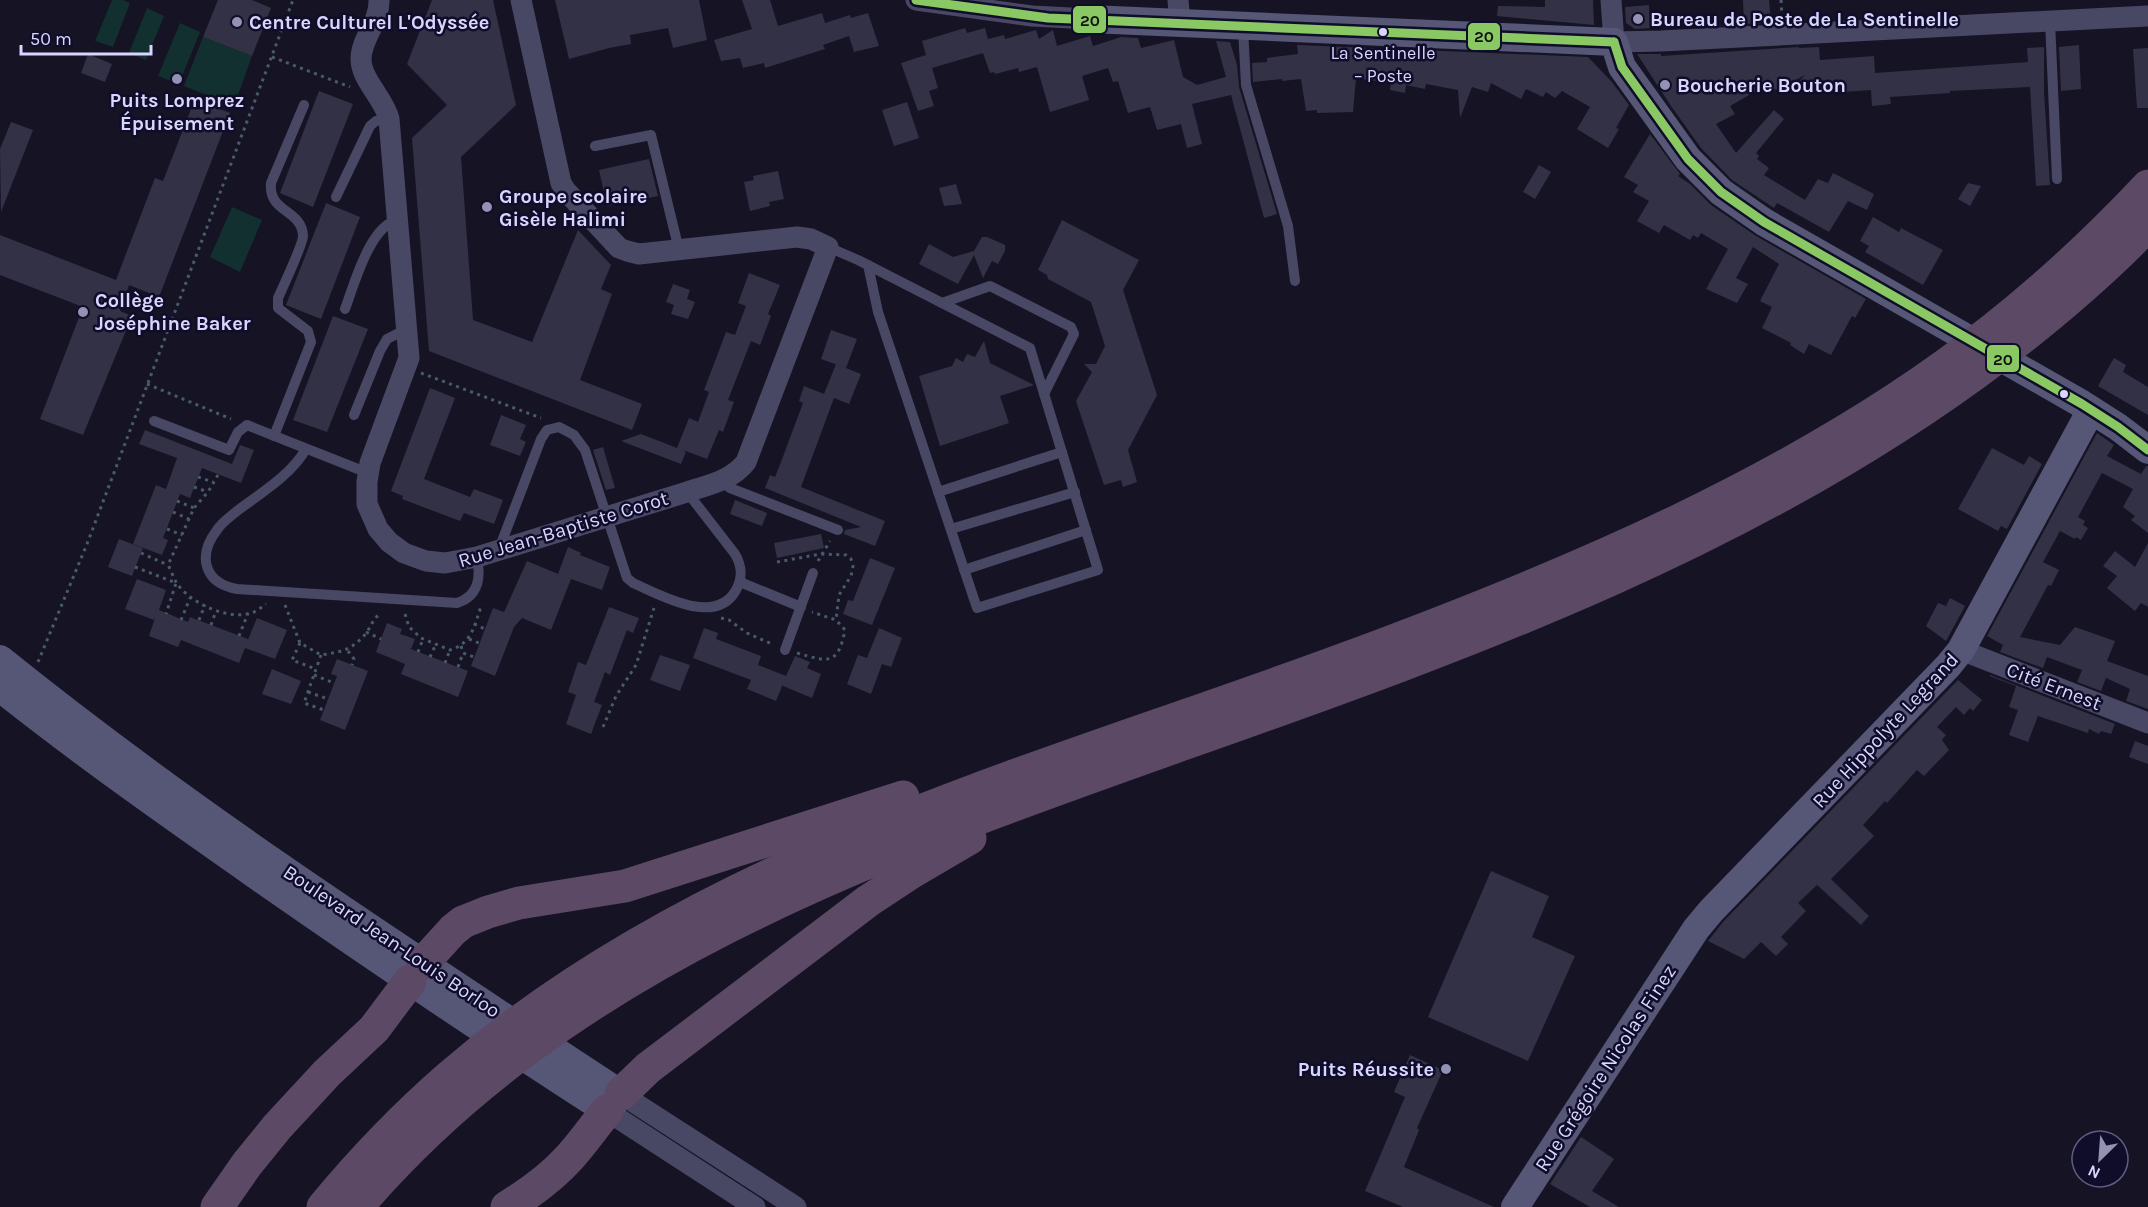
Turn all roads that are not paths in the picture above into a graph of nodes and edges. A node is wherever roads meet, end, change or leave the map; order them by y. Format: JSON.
{"nodes":[{"id":1,"x":379,"y":0,"type":"edge"},
{"id":2,"x":521,"y":0,"type":"edge"},
{"id":3,"x":916,"y":0,"type":"edge"},
{"id":4,"x":1611,"y":0,"type":"edge"},
{"id":5,"x":1179,"y":11,"type":"edge"},
{"id":6,"x":2148,"y":16,"type":"edge"},
{"id":7,"x":1090,"y":19,"type":"joint"},
{"id":8,"x":2050,"y":21,"type":"junction"},
{"id":9,"x":1243,"y":25,"type":"junction"},
{"id":10,"x":1614,"y":42,"type":"junction"},
{"id":11,"x":304,"y":105,"type":"dead end"},
{"id":12,"x":386,"y":110,"type":"junction"},
{"id":13,"x":595,"y":146,"type":"dead end"},
{"id":14,"x":2057,"y":179,"type":"dead end"},
{"id":15,"x":2148,"y":186,"type":"edge"},
{"id":16,"x":336,"y":197,"type":"dead end"},
{"id":17,"x":398,"y":220,"type":"junction"},
{"id":18,"x":2148,"y":225,"type":"edge"},
{"id":19,"x":828,"y":247,"type":"junction"},
{"id":20,"x":679,"y":250,"type":"junction"},
{"id":21,"x":868,"y":265,"type":"junction"},
{"id":22,"x":1295,"y":281,"type":"dead end"},
{"id":23,"x":942,"y":303,"type":"junction"},
{"id":24,"x":345,"y":309,"type":"dead end"},
{"id":25,"x":2030,"y":315,"type":"junction"},
{"id":26,"x":407,"y":330,"type":"junction"},
{"id":27,"x":1937,"y":385,"type":"junction"},
{"id":28,"x":1044,"y":394,"type":"junction"},
{"id":29,"x":2091,"y":410,"type":"junction"},
{"id":30,"x":354,"y":415,"type":"dead end"},
{"id":31,"x":154,"y":421,"type":"dead end"},
{"id":32,"x":274,"y":436,"type":"junction"},
{"id":33,"x":306,"y":449,"type":"junction"},
{"id":34,"x":2148,"y":450,"type":"edge"},
{"id":35,"x":1062,"y":452,"type":"junction"},
{"id":36,"x":368,"y":473,"type":"junction"},
{"id":37,"x":721,"y":481,"type":"junction"},
{"id":38,"x":687,"y":492,"type":"junction"},
{"id":39,"x":938,"y":492,"type":"junction"},
{"id":40,"x":1074,"y":492,"type":"junction"},
{"id":41,"x":607,"y":516,"type":"junction"},
{"id":42,"x":951,"y":529,"type":"junction"},
{"id":43,"x":838,"y":530,"type":"road end"},
{"id":44,"x":1086,"y":530,"type":"junction"},
{"id":45,"x":498,"y":551,"type":"junction"},
{"id":46,"x":477,"y":557,"type":"junction"},
{"id":47,"x":964,"y":570,"type":"junction"},
{"id":48,"x":813,"y":573,"type":"road end"},
{"id":49,"x":740,"y":582,"type":"junction"},
{"id":50,"x":801,"y":608,"type":"junction"},
{"id":51,"x":785,"y":650,"type":"road end"},
{"id":52,"x":1961,"y":650,"type":"junction"},
{"id":53,"x":0,"y":659,"type":"edge"},
{"id":54,"x":0,"y":688,"type":"edge"},
{"id":55,"x":2148,"y":723,"type":"edge"},
{"id":56,"x":1127,"y":736,"type":"junction"},
{"id":57,"x":1057,"y":789,"type":"junction"},
{"id":58,"x":1696,"y":929,"type":"joint"},
{"id":59,"x":416,"y":972,"type":"junction"},
{"id":60,"x":566,"y":1005,"type":"junction"},
{"id":61,"x":465,"y":1082,"type":"junction"},
{"id":62,"x":614,"y":1102,"type":"junction"},
{"id":63,"x":217,"y":1207,"type":"edge"},
{"id":64,"x":323,"y":1207,"type":"edge"},
{"id":65,"x":357,"y":1207,"type":"edge"},
{"id":66,"x":507,"y":1207,"type":"edge"},
{"id":67,"x":755,"y":1207,"type":"edge"},
{"id":68,"x":796,"y":1207,"type":"edge"},
{"id":69,"x":1515,"y":1207,"type":"edge"}],
"edges":[{"from":1,"to":12,"type":"street","name":"Rue Jean-Baptiste Corot"},
{"from":2,"to":20,"type":"street"},
{"from":3,"to":7,"type":"street"},
{"from":4,"to":10,"type":"street"},
{"from":5,"to":7,"type":"street"},
{"from":5,"to":9,"type":"street"},
{"from":6,"to":8,"type":"street"},
{"from":8,"to":10,"type":"street"},
{"from":8,"to":14,"type":"lane"},
{"from":9,"to":10,"type":"street"},
{"from":9,"to":22,"type":"lane"},
{"from":10,"to":29,"type":"street"},
{"from":11,"to":32,"type":"lane"},
{"from":12,"to":16,"type":"lane"},
{"from":12,"to":17,"type":"street","name":"Rue Jean-Baptiste Corot"},
{"from":13,"to":20,"type":"lane"},
{"from":15,"to":25,"type":"highway"},
{"from":17,"to":24,"type":"lane"},
{"from":17,"to":26,"type":"street","name":"Rue Jean-Baptiste Corot"},
{"from":18,"to":25,"type":"highway"},
{"from":19,"to":20,"type":"street"},
{"from":19,"to":21,"type":"lane"},
{"from":19,"to":37,"type":"street","name":"Rue Jean-Baptiste Corot"},
{"from":21,"to":23,"type":"lane"},
{"from":21,"to":39,"type":"lane"},
{"from":23,"to":28,"type":"lane"},
{"from":23,"to":28,"type":"lane"},
{"from":25,"to":27,"type":"highway"},
{"from":26,"to":30,"type":"lane"},
{"from":26,"to":36,"type":"street","name":"Rue Jean-Baptiste Corot"},
{"from":27,"to":56,"type":"highway"},
{"from":27,"to":57,"type":"highway"},
{"from":28,"to":35,"type":"lane"},
{"from":29,"to":34,"type":"street"},
{"from":29,"to":52,"type":"street","name":"Rue Hippolyte Legrand"},
{"from":31,"to":32,"type":"lane"},
{"from":32,"to":33,"type":"lane"},
{"from":33,"to":36,"type":"lane"},
{"from":33,"to":46,"type":"lane"},
{"from":35,"to":39,"type":"lane"},
{"from":35,"to":40,"type":"lane"},
{"from":36,"to":46,"type":"street","name":"Rue Jean-Baptiste Corot"},
{"from":37,"to":38,"type":"street","name":"Rue Jean-Baptiste Corot"},
{"from":37,"to":43,"type":"lane"},
{"from":38,"to":41,"type":"street","name":"Rue Jean-Baptiste Corot"},
{"from":38,"to":49,"type":"lane"},
{"from":39,"to":42,"type":"lane"},
{"from":40,"to":42,"type":"lane"},
{"from":40,"to":44,"type":"lane"},
{"from":41,"to":45,"type":"street","name":"Rue Jean-Baptiste Corot"},
{"from":41,"to":45,"type":"lane"},
{"from":41,"to":49,"type":"lane"},
{"from":42,"to":47,"type":"lane"},
{"from":44,"to":47,"type":"lane"},
{"from":44,"to":47,"type":"lane"},
{"from":45,"to":46,"type":"street","name":"Rue Jean-Baptiste Corot"},
{"from":48,"to":50,"type":"lane"},
{"from":49,"to":50,"type":"lane"},
{"from":50,"to":51,"type":"lane"},
{"from":52,"to":55,"type":"street","name":"Cité Ernest"},
{"from":52,"to":58,"type":"street","name":"Rue Hippolyte Legrand"},
{"from":53,"to":59,"type":"street","name":"Boulevard Jean-Louis Borloo"},
{"from":54,"to":59,"type":"street","name":"Boulevard Jean-Louis Borloo"},
{"from":56,"to":59,"type":"highway"},
{"from":56,"to":60,"type":"highway"},
{"from":57,"to":60,"type":"highway"},
{"from":57,"to":62,"type":"highway"},
{"from":58,"to":69,"type":"street","name":"Rue Grégoire Nicolas Finez"},
{"from":59,"to":62,"type":"street","name":"Boulevard Jean-Louis Borloo"},
{"from":59,"to":63,"type":"highway"},
{"from":60,"to":61,"type":"highway"},
{"from":61,"to":64,"type":"highway"},
{"from":61,"to":65,"type":"highway"},
{"from":62,"to":66,"type":"highway"},
{"from":62,"to":67,"type":"street","name":"Boulevard Jean-Louis Borloo"},
{"from":62,"to":68,"type":"street","name":"Boulevard Jean-Louis Borloo"}]}
